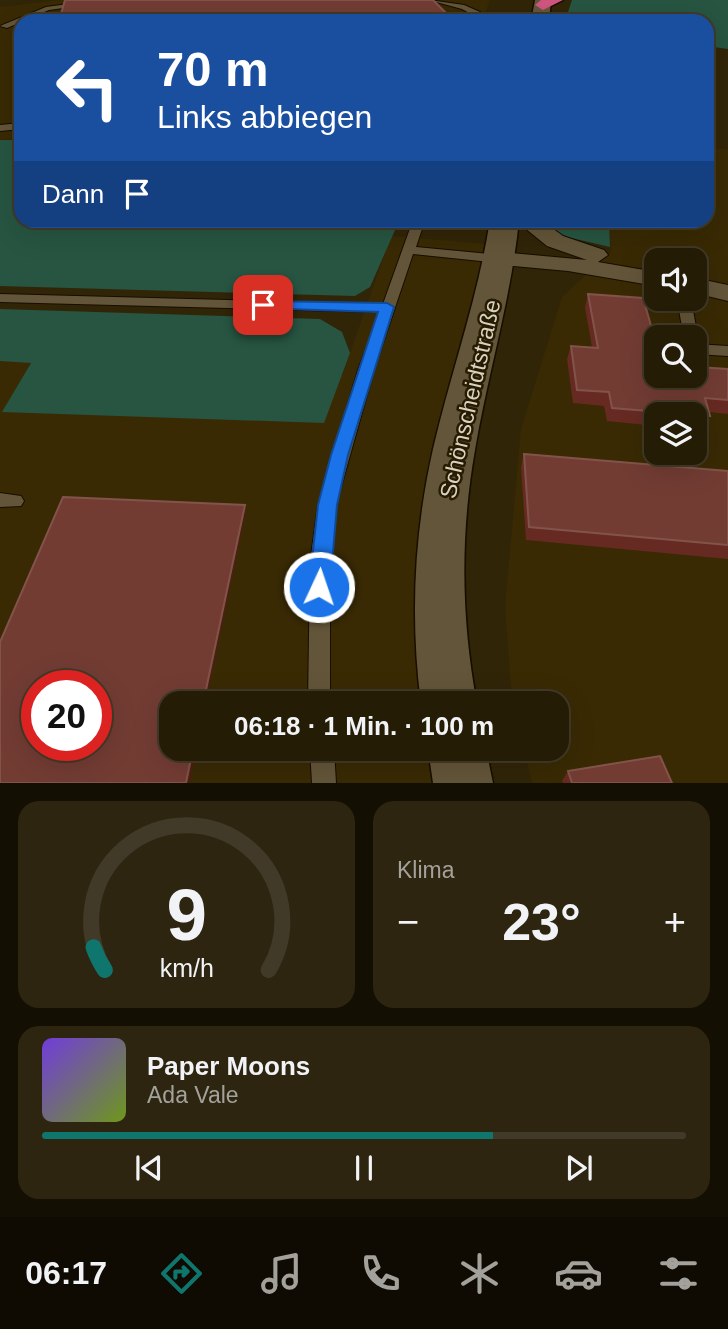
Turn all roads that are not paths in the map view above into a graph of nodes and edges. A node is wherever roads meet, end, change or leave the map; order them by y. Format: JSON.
{"nodes":[{"id":1,"x":117,"y":0,"type":"edge"},
{"id":2,"x":432,"y":0,"type":"edge"},
{"id":3,"x":34,"y":14,"type":"edge"},
{"id":4,"x":477,"y":14,"type":"edge"},
{"id":5,"x":14,"y":22,"type":"edge"},
{"id":6,"x":5,"y":26,"type":"dead end"},
{"id":7,"x":416,"y":228,"type":"edge"},
{"id":8,"x":510,"y":233,"type":"edge"},
{"id":9,"x":407,"y":250,"type":"junction"},
{"id":10,"x":644,"y":273,"type":"edge"},
{"id":11,"x":644,"y":275,"type":"edge"},
{"id":12,"x":707,"y":289,"type":"edge"},
{"id":13,"x":728,"y":293,"type":"edge"},
{"id":14,"x":0,"y":298,"type":"edge"},
{"id":15,"x":387,"y":307,"type":"junction"},
{"id":16,"x":707,"y":350,"type":"edge"},
{"id":17,"x":728,"y":351,"type":"edge"},
{"id":18,"x":319,"y":691,"type":"edge"},
{"id":19,"x":447,"y":691,"type":"edge"},
{"id":20,"x":323,"y":761,"type":"edge"},
{"id":21,"x":459,"y":761,"type":"edge"},
{"id":22,"x":324,"y":783,"type":"edge"},
{"id":23,"x":463,"y":783,"type":"edge"}],
"edges":[{"from":1,"to":3,"type":"lane"},
{"from":2,"to":4,"type":"lane"},
{"from":5,"to":6,"type":"lane"},
{"from":7,"to":9,"type":"lane"},
{"from":8,"to":9,"type":"lane"},
{"from":8,"to":10,"type":"street"},
{"from":8,"to":11,"type":"street"},
{"from":8,"to":19,"type":"street","name":"Schönscheidtstraße"},
{"from":9,"to":15,"type":"lane"},
{"from":12,"to":13,"type":"street"},
{"from":14,"to":15,"type":"lane"},
{"from":15,"to":18,"type":"lane"},
{"from":16,"to":17,"type":"lane"},
{"from":20,"to":22,"type":"lane"},
{"from":21,"to":23,"type":"street"}]}
